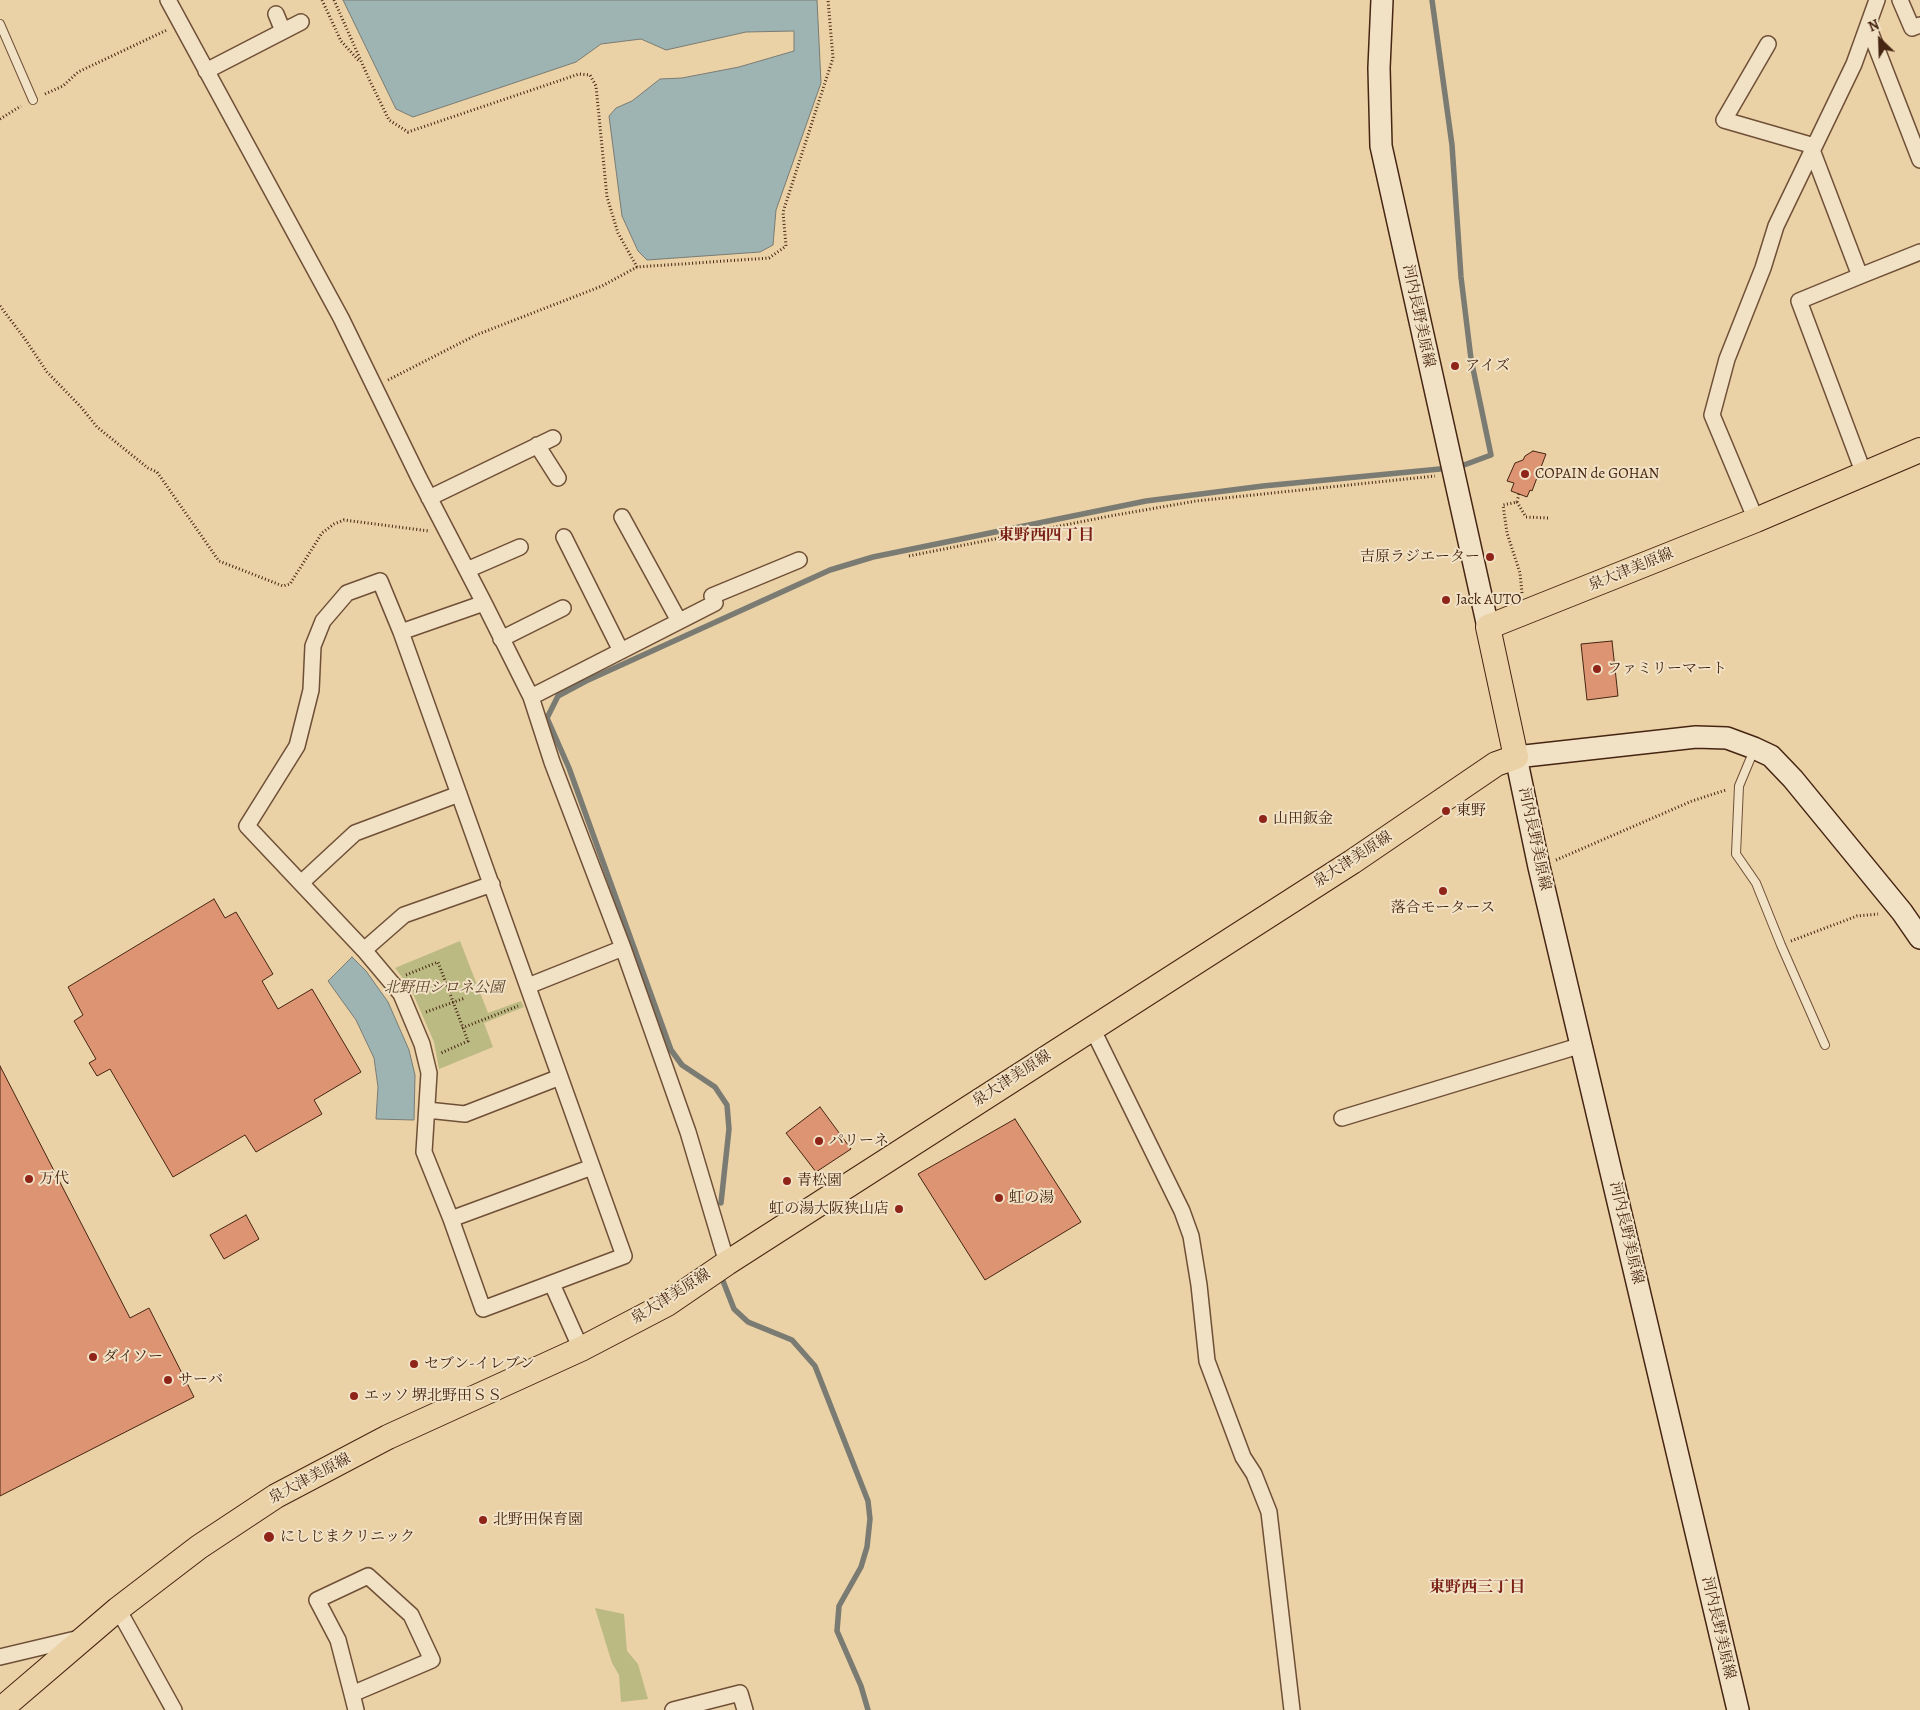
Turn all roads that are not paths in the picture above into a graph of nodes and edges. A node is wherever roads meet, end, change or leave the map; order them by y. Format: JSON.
{"nodes":[{"id":1,"x":168,"y":0,"type":"edge"},
{"id":2,"x":1382,"y":0,"type":"edge"},
{"id":3,"x":1877,"y":0,"type":"edge"},
{"id":4,"x":1900,"y":0,"type":"edge"},
{"id":5,"x":276,"y":14,"type":"dead end"},
{"id":6,"x":301,"y":22,"type":"dead end"},
{"id":7,"x":0,"y":24,"type":"edge"},
{"id":8,"x":1920,"y":25,"type":"edge"},
{"id":9,"x":1868,"y":26,"type":"junction"},
{"id":10,"x":283,"y":31,"type":"junction"},
{"id":11,"x":1768,"y":44,"type":"dead end"},
{"id":12,"x":206,"y":70,"type":"junction"},
{"id":13,"x":33,"y":100,"type":"road end"},
{"id":14,"x":1813,"y":148,"type":"junction"},
{"id":15,"x":1920,"y":160,"type":"edge"},
{"id":16,"x":1920,"y":252,"type":"edge"},
{"id":17,"x":1860,"y":276,"type":"junction"},
{"id":18,"x":553,"y":438,"type":"dead end"},
{"id":19,"x":538,"y":445,"type":"junction"},
{"id":20,"x":1920,"y":450,"type":"edge"},
{"id":21,"x":1864,"y":474,"type":"junction"},
{"id":22,"x":558,"y":478,"type":"dead end"},
{"id":23,"x":429,"y":498,"type":"junction"},
{"id":24,"x":622,"y":517,"type":"dead end"},
{"id":25,"x":1756,"y":520,"type":"junction"},
{"id":26,"x":564,"y":537,"type":"dead end"},
{"id":27,"x":520,"y":547,"type":"dead end"},
{"id":28,"x":799,"y":560,"type":"dead end"},
{"id":29,"x":467,"y":570,"type":"junction"},
{"id":30,"x":484,"y":603,"type":"junction"},
{"id":31,"x":564,"y":608,"type":"dead end"},
{"id":32,"x":679,"y":621,"type":"junction"},
{"id":33,"x":1488,"y":627,"type":"junction"},
{"id":34,"x":401,"y":632,"type":"junction"},
{"id":35,"x":501,"y":639,"type":"junction"},
{"id":36,"x":621,"y":651,"type":"junction"},
{"id":37,"x":531,"y":697,"type":"junction"},
{"id":38,"x":1754,"y":748,"type":"junction"},
{"id":39,"x":1516,"y":756,"type":"junction"},
{"id":40,"x":460,"y":794,"type":"junction"},
{"id":41,"x":301,"y":883,"type":"junction"},
{"id":42,"x":492,"y":884,"type":"junction"},
{"id":43,"x":1920,"y":938,"type":"edge"},
{"id":44,"x":623,"y":948,"type":"junction"},
{"id":45,"x":364,"y":950,"type":"junction"},
{"id":46,"x":530,"y":993,"type":"junction"},
{"id":47,"x":1092,"y":1028,"type":"junction"},
{"id":48,"x":1582,"y":1045,"type":"junction"},
{"id":49,"x":1825,"y":1045,"type":"dead end"},
{"id":50,"x":560,"y":1077,"type":"junction"},
{"id":51,"x":427,"y":1110,"type":"junction"},
{"id":52,"x":1342,"y":1118,"type":"dead end"},
{"id":53,"x":592,"y":1167,"type":"junction"},
{"id":54,"x":452,"y":1219,"type":"junction"},
{"id":55,"x":727,"y":1262,"type":"junction"},
{"id":56,"x":552,"y":1284,"type":"junction"},
{"id":57,"x":581,"y":1349,"type":"junction"},
{"id":58,"x":118,"y":1609,"type":"junction"},
{"id":59,"x":87,"y":1636,"type":"junction"},
{"id":60,"x":0,"y":1657,"type":"edge"},
{"id":61,"x":352,"y":1694,"type":"junction"},
{"id":62,"x":0,"y":1710,"type":"edge"},
{"id":63,"x":174,"y":1710,"type":"edge"},
{"id":64,"x":356,"y":1710,"type":"edge"},
{"id":65,"x":673,"y":1710,"type":"edge"},
{"id":66,"x":745,"y":1710,"type":"edge"},
{"id":67,"x":1292,"y":1710,"type":"edge"},
{"id":68,"x":1738,"y":1710,"type":"edge"}],
"edges":[{"from":1,"to":12,"type":"street"},
{"from":2,"to":33,"type":"main road","name":"河内長野美原線"},
{"from":3,"to":9,"type":"street"},
{"from":4,"to":8,"type":"street"},
{"from":5,"to":10,"type":"street"},
{"from":6,"to":10,"type":"street"},
{"from":7,"to":13,"type":"lane"},
{"from":9,"to":14,"type":"street"},
{"from":9,"to":15,"type":"street"},
{"from":10,"to":12,"type":"street"},
{"from":11,"to":14,"type":"street"},
{"from":12,"to":23,"type":"street"},
{"from":14,"to":17,"type":"street"},
{"from":14,"to":25,"type":"street"},
{"from":16,"to":17,"type":"street"},
{"from":17,"to":21,"type":"street"},
{"from":18,"to":19,"type":"street"},
{"from":19,"to":22,"type":"street"},
{"from":19,"to":23,"type":"street"},
{"from":20,"to":21,"type":"main road","name":"泉大津美原線"},
{"from":21,"to":25,"type":"main road","name":"泉大津美原線"},
{"from":23,"to":29,"type":"street"},
{"from":24,"to":32,"type":"street"},
{"from":25,"to":33,"type":"main road","name":"泉大津美原線"},
{"from":26,"to":36,"type":"street"},
{"from":27,"to":29,"type":"street"},
{"from":28,"to":32,"type":"street"},
{"from":29,"to":30,"type":"street"},
{"from":30,"to":34,"type":"street"},
{"from":30,"to":35,"type":"street"},
{"from":31,"to":35,"type":"street"},
{"from":32,"to":36,"type":"street"},
{"from":33,"to":39,"type":"main road"},
{"from":34,"to":40,"type":"street"},
{"from":34,"to":41,"type":"street"},
{"from":35,"to":37,"type":"street"},
{"from":36,"to":37,"type":"street"},
{"from":37,"to":44,"type":"street"},
{"from":38,"to":39,"type":"main road"},
{"from":38,"to":43,"type":"main road"},
{"from":38,"to":49,"type":"lane"},
{"from":39,"to":47,"type":"main road","name":"泉大津美原線"},
{"from":39,"to":48,"type":"main road","name":"河内長野美原線"},
{"from":40,"to":41,"type":"street"},
{"from":40,"to":42,"type":"street"},
{"from":41,"to":45,"type":"street"},
{"from":42,"to":45,"type":"street"},
{"from":42,"to":46,"type":"street"},
{"from":44,"to":46,"type":"street"},
{"from":44,"to":55,"type":"street"},
{"from":45,"to":51,"type":"street"},
{"from":46,"to":50,"type":"street"},
{"from":47,"to":55,"type":"main road","name":"泉大津美原線"},
{"from":47,"to":67,"type":"street"},
{"from":48,"to":52,"type":"street"},
{"from":48,"to":68,"type":"main road","name":"河内長野美原線"},
{"from":50,"to":51,"type":"street"},
{"from":50,"to":53,"type":"street"},
{"from":51,"to":54,"type":"street"},
{"from":53,"to":54,"type":"street"},
{"from":53,"to":56,"type":"street"},
{"from":54,"to":56,"type":"street"},
{"from":55,"to":57,"type":"main road","name":"泉大津美原線"},
{"from":56,"to":57,"type":"street"},
{"from":57,"to":58,"type":"main road","name":"泉大津美原線"},
{"from":58,"to":59,"type":"main road","name":"泉大津美原線"},
{"from":58,"to":63,"type":"street"},
{"from":59,"to":60,"type":"street"},
{"from":59,"to":62,"type":"main road","name":"泉大津美原線"},
{"from":61,"to":61,"type":"street"},
{"from":61,"to":64,"type":"street"},
{"from":65,"to":66,"type":"street"}]}
